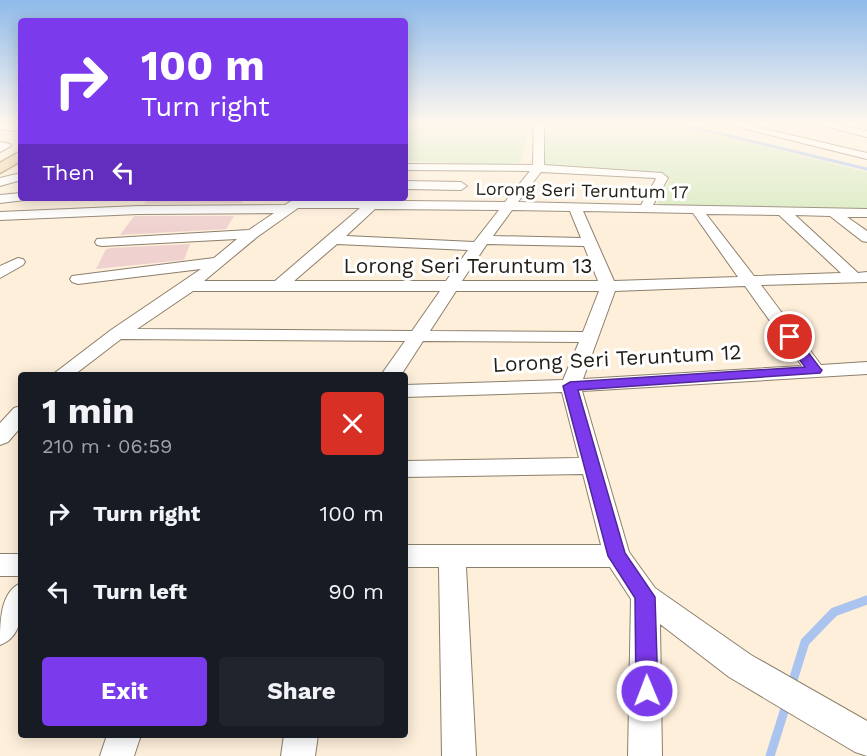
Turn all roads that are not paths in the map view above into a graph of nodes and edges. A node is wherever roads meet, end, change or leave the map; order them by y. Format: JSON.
{"nodes":[{"id":1,"x":18,"y":157,"type":"edge"},
{"id":2,"x":538,"y":157,"type":"edge"},
{"id":3,"x":408,"y":167,"type":"edge"},
{"id":4,"x":463,"y":168,"type":"junction"},
{"id":5,"x":538,"y":168,"type":"junction"},
{"id":6,"x":0,"y":169,"type":"edge"},
{"id":7,"x":18,"y":176,"type":"edge"},
{"id":8,"x":0,"y":182,"type":"edge"},
{"id":9,"x":408,"y":185,"type":"edge"},
{"id":10,"x":461,"y":186,"type":"junction"},
{"id":11,"x":18,"y":197,"type":"edge"},
{"id":12,"x":0,"y":199,"type":"edge"},
{"id":13,"x":147,"y":201,"type":"edge"},
{"id":14,"x":296,"y":204,"type":"edge"},
{"id":15,"x":372,"y":204,"type":"junction"},
{"id":16,"x":459,"y":205,"type":"junction"},
{"id":17,"x":509,"y":206,"type":"junction"},
{"id":18,"x":574,"y":207,"type":"junction"},
{"id":19,"x":645,"y":208,"type":"junction"},
{"id":20,"x":138,"y":210,"type":"junction"},
{"id":21,"x":698,"y":210,"type":"junction"},
{"id":22,"x":782,"y":211,"type":"junction"},
{"id":23,"x":834,"y":213,"type":"junction"},
{"id":24,"x":867,"y":213,"type":"edge"},
{"id":25,"x":0,"y":216,"type":"edge"},
{"id":26,"x":252,"y":234,"type":"junction"},
{"id":27,"x":867,"y":238,"type":"edge"},
{"id":28,"x":334,"y":240,"type":"junction"},
{"id":29,"x":102,"y":242,"type":"dead end"},
{"id":30,"x":591,"y":242,"type":"junction"},
{"id":31,"x":480,"y":243,"type":"junction"},
{"id":32,"x":18,"y":262,"type":"dead end"},
{"id":33,"x":218,"y":262,"type":"junction"},
{"id":34,"x":0,"y":273,"type":"edge"},
{"id":35,"x":860,"y":277,"type":"edge"},
{"id":36,"x":78,"y":279,"type":"dead end"},
{"id":37,"x":746,"y":280,"type":"junction"},
{"id":38,"x":189,"y":286,"type":"junction"},
{"id":39,"x":279,"y":286,"type":"junction"},
{"id":40,"x":451,"y":286,"type":"junction"},
{"id":41,"x":608,"y":286,"type":"junction"},
{"id":42,"x":117,"y":334,"type":"junction"},
{"id":43,"x":590,"y":337,"type":"junction"},
{"id":44,"x":417,"y":338,"type":"junction"},
{"id":45,"x":867,"y":368,"type":"edge"},
{"id":46,"x":815,"y":370,"type":"junction"},
{"id":47,"x":66,"y":372,"type":"edge"},
{"id":48,"x":393,"y":372,"type":"edge"},
{"id":49,"x":570,"y":386,"type":"junction"},
{"id":50,"x":408,"y":391,"type":"edge"},
{"id":51,"x":18,"y":416,"type":"edge"},
{"id":52,"x":0,"y":437,"type":"edge"},
{"id":53,"x":592,"y":466,"type":"junction"},
{"id":54,"x":408,"y":469,"type":"edge"},
{"id":55,"x":452,"y":555,"type":"junction"},
{"id":56,"x":408,"y":556,"type":"edge"},
{"id":57,"x":617,"y":556,"type":"junction"},
{"id":58,"x":0,"y":565,"type":"edge"},
{"id":59,"x":18,"y":565,"type":"edge"},
{"id":60,"x":645,"y":597,"type":"junction"},
{"id":61,"x":18,"y":600,"type":"edge"},
{"id":62,"x":0,"y":631,"type":"edge"},
{"id":63,"x":123,"y":738,"type":"edge"},
{"id":64,"x":301,"y":738,"type":"edge"},
{"id":65,"x":867,"y":740,"type":"edge"},
{"id":66,"x":117,"y":756,"type":"edge"},
{"id":67,"x":298,"y":756,"type":"edge"},
{"id":68,"x":459,"y":756,"type":"edge"},
{"id":69,"x":645,"y":756,"type":"edge"}],
"edges":[{"from":1,"to":6,"type":"main road"},
{"from":2,"to":5,"type":"street"},
{"from":3,"to":4,"type":"street"},
{"from":4,"to":5,"type":"street"},
{"from":4,"to":10,"type":"street"},
{"from":5,"to":17,"type":"street"},
{"from":5,"to":19,"type":"street"},
{"from":7,"to":8,"type":"street"},
{"from":9,"to":10,"type":"street"},
{"from":10,"to":16,"type":"street"},
{"from":11,"to":12,"type":"street"},
{"from":13,"to":20,"type":"street"},
{"from":14,"to":15,"type":"street","name":"Lorong Seri Teruntum 17"},
{"from":14,"to":20,"type":"street","name":"Lorong Seri Teruntum 17"},
{"from":14,"to":26,"type":"street"},
{"from":15,"to":16,"type":"street","name":"Lorong Seri Teruntum 17"},
{"from":15,"to":28,"type":"street"},
{"from":16,"to":17,"type":"street","name":"Lorong Seri Teruntum 17"},
{"from":17,"to":18,"type":"street","name":"Lorong Seri Teruntum 17"},
{"from":17,"to":31,"type":"street"},
{"from":18,"to":19,"type":"street","name":"Lorong Seri Teruntum 17"},
{"from":18,"to":30,"type":"street"},
{"from":19,"to":21,"type":"street","name":"Lorong Seri Teruntum 17"},
{"from":20,"to":25,"type":"street","name":"Lorong Seri Teruntum 17"},
{"from":21,"to":22,"type":"street","name":"Lorong Seri Teruntum 17"},
{"from":21,"to":37,"type":"street"},
{"from":22,"to":23,"type":"street","name":"Lorong Seri Teruntum 17"},
{"from":22,"to":35,"type":"street"},
{"from":23,"to":24,"type":"street","name":"Lorong Seri Teruntum 17"},
{"from":23,"to":27,"type":"street"},
{"from":26,"to":29,"type":"street"},
{"from":26,"to":33,"type":"street"},
{"from":28,"to":31,"type":"street"},
{"from":28,"to":39,"type":"street"},
{"from":30,"to":31,"type":"street"},
{"from":30,"to":41,"type":"street"},
{"from":31,"to":40,"type":"street"},
{"from":32,"to":34,"type":"street"},
{"from":33,"to":36,"type":"street"},
{"from":33,"to":38,"type":"street"},
{"from":35,"to":37,"type":"street","name":"Lorong Seri Teruntum 13"},
{"from":37,"to":41,"type":"street","name":"Lorong Seri Teruntum 13"},
{"from":37,"to":46,"type":"street"},
{"from":38,"to":39,"type":"street","name":"Lorong Seri Teruntum 13"},
{"from":38,"to":42,"type":"street"},
{"from":39,"to":40,"type":"street","name":"Lorong Seri Teruntum 13"},
{"from":40,"to":41,"type":"street","name":"Lorong Seri Teruntum 13"},
{"from":40,"to":44,"type":"street"},
{"from":41,"to":43,"type":"street"},
{"from":42,"to":44,"type":"street"},
{"from":42,"to":47,"type":"street"},
{"from":43,"to":44,"type":"street"},
{"from":43,"to":49,"type":"street"},
{"from":44,"to":48,"type":"street"},
{"from":45,"to":46,"type":"street","name":"Lorong Seri Teruntum 12"},
{"from":46,"to":49,"type":"street","name":"Lorong Seri Teruntum 12"},
{"from":49,"to":50,"type":"street","name":"Lorong Seri Teruntum 12"},
{"from":49,"to":53,"type":"street"},
{"from":51,"to":52,"type":"street"},
{"from":53,"to":54,"type":"street"},
{"from":53,"to":57,"type":"street"},
{"from":55,"to":56,"type":"street"},
{"from":55,"to":57,"type":"street"},
{"from":55,"to":68,"type":"street"},
{"from":57,"to":60,"type":"street"},
{"from":58,"to":59,"type":"street"},
{"from":60,"to":65,"type":"street"},
{"from":60,"to":69,"type":"street"},
{"from":61,"to":62,"type":"street"},
{"from":63,"to":66,"type":"street"},
{"from":64,"to":67,"type":"street"}]}
